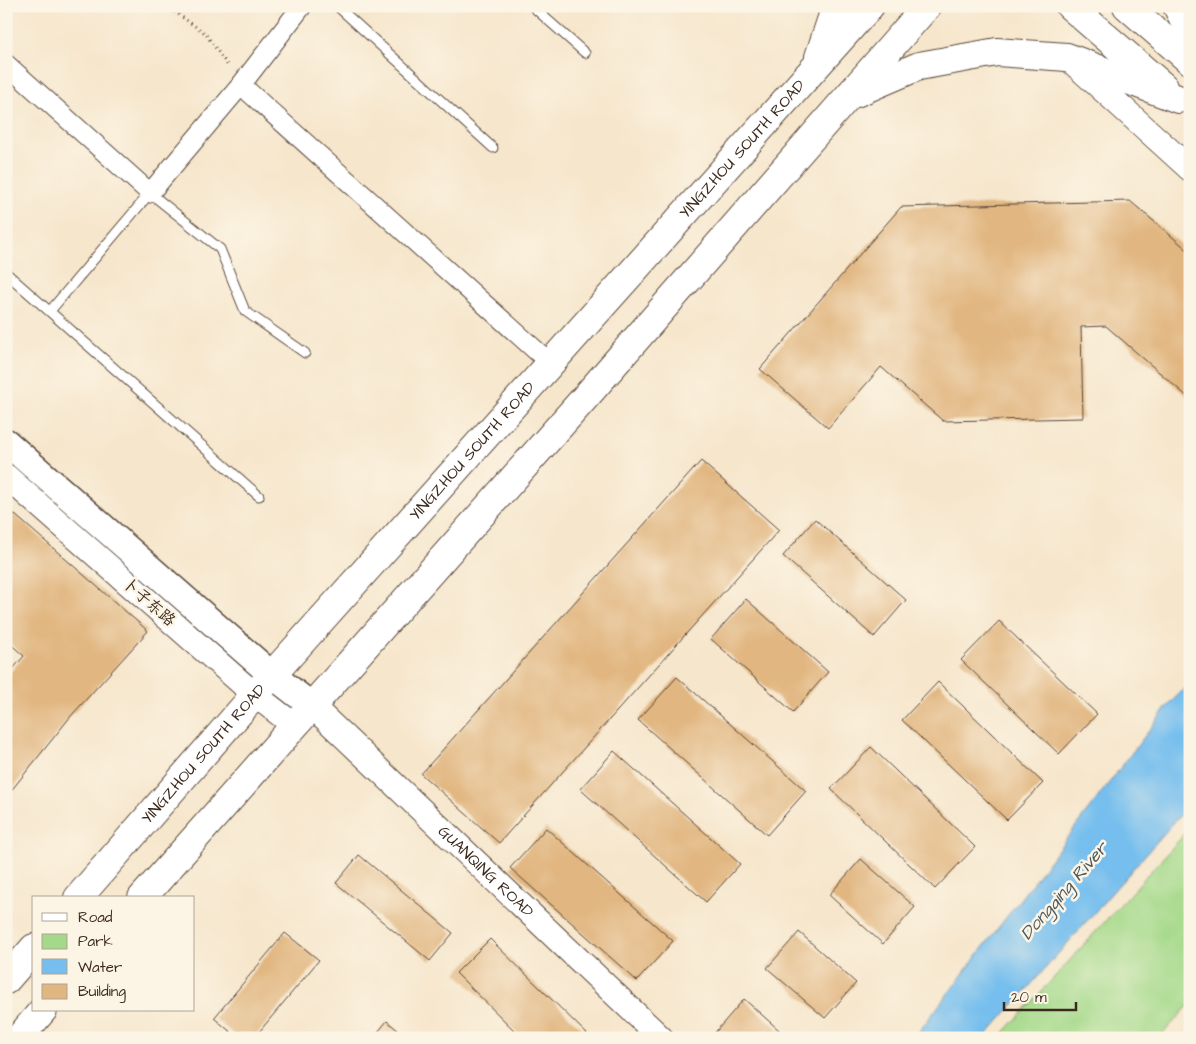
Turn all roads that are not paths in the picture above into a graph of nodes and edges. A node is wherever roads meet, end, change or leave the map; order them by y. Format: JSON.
{"nodes":[{"id":1,"x":302,"y":6,"type":"edge"},
{"id":2,"x":337,"y":6,"type":"edge"},
{"id":3,"x":532,"y":6,"type":"edge"},
{"id":4,"x":836,"y":6,"type":"edge"},
{"id":5,"x":870,"y":6,"type":"edge"},
{"id":6,"x":927,"y":6,"type":"edge"},
{"id":7,"x":1070,"y":6,"type":"edge"},
{"id":8,"x":1127,"y":6,"type":"edge"},
{"id":9,"x":1177,"y":6,"type":"edge"},
{"id":10,"x":1190,"y":32,"type":"edge"},
{"id":11,"x":585,"y":53,"type":"dead end"},
{"id":12,"x":1067,"y":57,"type":"junction"},
{"id":13,"x":1190,"y":60,"type":"edge"},
{"id":14,"x":6,"y":64,"type":"edge"},
{"id":15,"x":814,"y":71,"type":"junction"},
{"id":16,"x":241,"y":85,"type":"junction"},
{"id":17,"x":850,"y":95,"type":"junction"},
{"id":18,"x":1184,"y":104,"type":"edge"},
{"id":19,"x":493,"y":148,"type":"dead end"},
{"id":20,"x":1190,"y":169,"type":"edge"},
{"id":21,"x":150,"y":193,"type":"junction"},
{"id":22,"x":6,"y":273,"type":"edge"},
{"id":23,"x":50,"y":311,"type":"junction"},
{"id":24,"x":305,"y":353,"type":"dead end"},
{"id":25,"x":550,"y":364,"type":"junction"},
{"id":26,"x":6,"y":442,"type":"edge"},
{"id":27,"x":6,"y":476,"type":"edge"},
{"id":28,"x":260,"y":496,"type":"dead end"},
{"id":29,"x":272,"y":675,"type":"junction"},
{"id":30,"x":254,"y":695,"type":"junction"},
{"id":31,"x":303,"y":716,"type":"junction"},
{"id":32,"x":80,"y":896,"type":"edge"},
{"id":33,"x":144,"y":896,"type":"edge"},
{"id":34,"x":32,"y":950,"type":"edge"},
{"id":35,"x":6,"y":980,"type":"edge"},
{"id":36,"x":41,"y":1012,"type":"edge"},
{"id":37,"x":19,"y":1038,"type":"edge"},
{"id":38,"x":661,"y":1038,"type":"edge"}],
"edges":[{"from":1,"to":16,"type":"street"},
{"from":2,"to":19,"type":"lane"},
{"from":3,"to":11,"type":"lane"},
{"from":4,"to":15,"type":"main road"},
{"from":5,"to":15,"type":"main road","name":"YINGZHOU SOUTH ROAD"},
{"from":6,"to":17,"type":"main road"},
{"from":7,"to":18,"type":"main road"},
{"from":8,"to":13,"type":"main road"},
{"from":9,"to":10,"type":"main road"},
{"from":12,"to":17,"type":"main road"},
{"from":12,"to":18,"type":"main road"},
{"from":12,"to":20,"type":"street"},
{"from":14,"to":21,"type":"street"},
{"from":15,"to":25,"type":"main road","name":"YINGZHOU SOUTH ROAD"},
{"from":16,"to":21,"type":"street"},
{"from":16,"to":25,"type":"street"},
{"from":17,"to":31,"type":"main road"},
{"from":21,"to":23,"type":"lane"},
{"from":21,"to":24,"type":"lane"},
{"from":22,"to":23,"type":"lane"},
{"from":23,"to":28,"type":"lane"},
{"from":25,"to":29,"type":"main road","name":"YINGZHOU SOUTH ROAD"},
{"from":26,"to":29,"type":"main road"},
{"from":27,"to":30,"type":"street","name":"卜子东路"},
{"from":29,"to":30,"type":"main road","name":"YINGZHOU SOUTH ROAD"},
{"from":29,"to":31,"type":"main road"},
{"from":30,"to":31,"type":"street","name":"卜子东路"},
{"from":30,"to":32,"type":"main road","name":"YINGZHOU SOUTH ROAD"},
{"from":31,"to":33,"type":"main road"},
{"from":31,"to":38,"type":"street","name":"GUANQING ROAD"},
{"from":34,"to":35,"type":"main road"},
{"from":36,"to":37,"type":"main road"}]}
